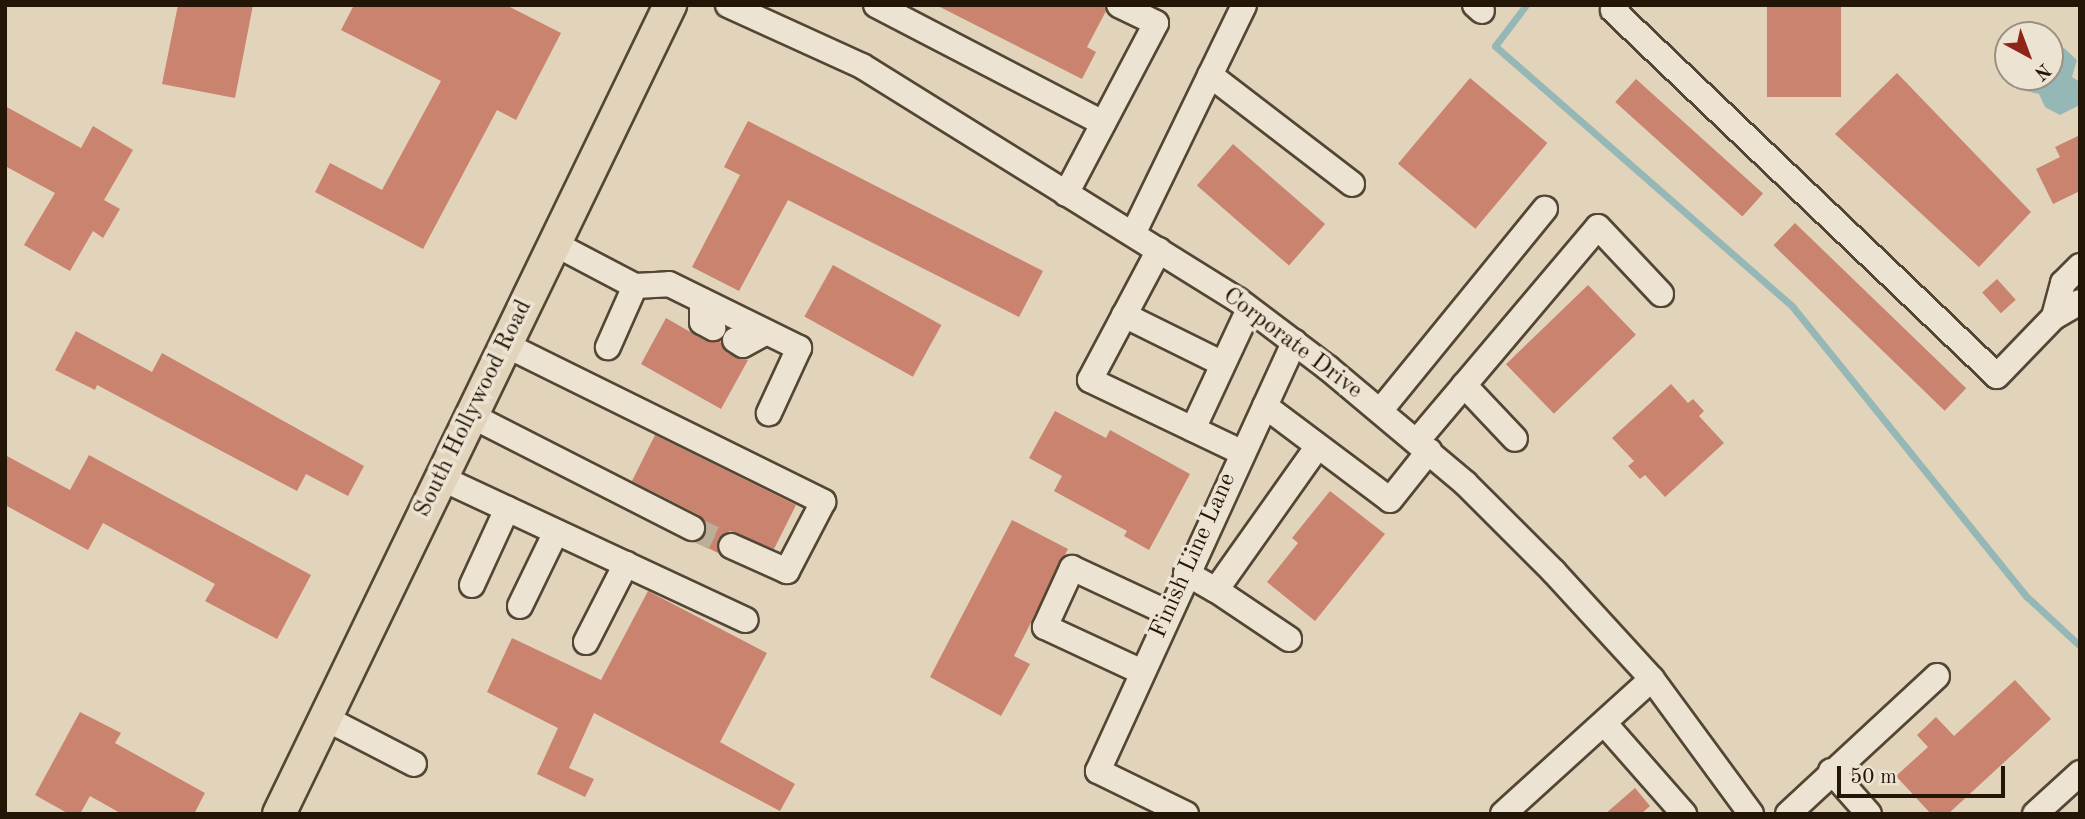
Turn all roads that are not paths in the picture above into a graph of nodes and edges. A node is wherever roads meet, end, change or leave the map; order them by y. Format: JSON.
{"nodes":[{"id":1,"x":670,"y":5,"type":"edge"},
{"id":2,"x":728,"y":5,"type":"edge"},
{"id":3,"x":876,"y":5,"type":"edge"},
{"id":4,"x":1119,"y":5,"type":"edge"},
{"id":5,"x":1244,"y":5,"type":"edge"},
{"id":6,"x":1617,"y":5,"type":"edge"},
{"id":7,"x":1210,"y":75,"type":"junction"},
{"id":8,"x":1103,"y":122,"type":"junction"},
{"id":9,"x":1352,"y":184,"type":"dead end"},
{"id":10,"x":1066,"y":194,"type":"junction"},
{"id":11,"x":1545,"y":209,"type":"dead end"},
{"id":12,"x":1133,"y":234,"type":"junction"},
{"id":13,"x":555,"y":244,"type":"junction"},
{"id":14,"x":1159,"y":250,"type":"junction"},
{"id":15,"x":2080,"y":266,"type":"edge"},
{"id":16,"x":635,"y":286,"type":"junction"},
{"id":17,"x":1661,"y":294,"type":"dead end"},
{"id":18,"x":702,"y":301,"type":"junction"},
{"id":19,"x":2080,"y":302,"type":"edge"},
{"id":20,"x":1250,"y":309,"type":"junction"},
{"id":21,"x":1124,"y":315,"type":"junction"},
{"id":22,"x":2054,"y":317,"type":"junction"},
{"id":23,"x":766,"y":332,"type":"junction"},
{"id":24,"x":1294,"y":342,"type":"junction"},
{"id":25,"x":506,"y":345,"type":"junction"},
{"id":26,"x":608,"y":346,"type":"dead end"},
{"id":27,"x":1223,"y":364,"type":"junction"},
{"id":28,"x":1464,"y":385,"type":"junction"},
{"id":29,"x":1265,"y":406,"type":"junction"},
{"id":30,"x":1380,"y":411,"type":"junction"},
{"id":31,"x":769,"y":413,"type":"dead end"},
{"id":32,"x":471,"y":416,"type":"junction"},
{"id":33,"x":1193,"y":429,"type":"junction"},
{"id":34,"x":1515,"y":439,"type":"dead end"},
{"id":35,"x":1318,"y":446,"type":"junction"},
{"id":36,"x":1423,"y":446,"type":"junction"},
{"id":37,"x":1241,"y":452,"type":"junction"},
{"id":38,"x":441,"y":478,"type":"junction"},
{"id":39,"x":507,"y":509,"type":"junction"},
{"id":40,"x":692,"y":528,"type":"tunnel mouth"},
{"id":41,"x":556,"y":532,"type":"junction"},
{"id":42,"x":732,"y":546,"type":"tunnel mouth"},
{"id":43,"x":626,"y":565,"type":"junction"},
{"id":44,"x":1186,"y":573,"type":"junction"},
{"id":45,"x":472,"y":585,"type":"dead end"},
{"id":46,"x":1216,"y":590,"type":"junction"},
{"id":47,"x":520,"y":606,"type":"dead end"},
{"id":48,"x":1168,"y":613,"type":"junction"},
{"id":49,"x":746,"y":621,"type":"dead end"},
{"id":50,"x":1289,"y":639,"type":"dead end"},
{"id":51,"x":586,"y":642,"type":"dead end"},
{"id":52,"x":1142,"y":672,"type":"junction"},
{"id":53,"x":1937,"y":676,"type":"dead end"},
{"id":54,"x":1652,"y":679,"type":"junction"},
{"id":55,"x":326,"y":718,"type":"junction"},
{"id":56,"x":1605,"y":724,"type":"junction"},
{"id":57,"x":414,"y":764,"type":"dead end"},
{"id":58,"x":1831,"y":771,"type":"junction"},
{"id":59,"x":2080,"y":773,"type":"edge"},
{"id":60,"x":1746,"y":812,"type":"edge"},
{"id":61,"x":279,"y":814,"type":"edge"},
{"id":62,"x":1186,"y":814,"type":"edge"},
{"id":63,"x":1503,"y":814,"type":"edge"},
{"id":64,"x":1684,"y":814,"type":"edge"},
{"id":65,"x":1788,"y":814,"type":"edge"},
{"id":66,"x":1869,"y":814,"type":"edge"},
{"id":67,"x":2035,"y":814,"type":"edge"}],
"edges":[{"from":1,"to":13,"type":"main road","name":"South Hollywood Road"},
{"from":2,"to":10,"type":"street","name":"Corporate Drive"},
{"from":3,"to":8,"type":"street"},
{"from":4,"to":8,"type":"street"},
{"from":5,"to":7,"type":"street"},
{"from":6,"to":22,"type":"street"},
{"from":7,"to":9,"type":"street"},
{"from":7,"to":12,"type":"street"},
{"from":8,"to":10,"type":"street"},
{"from":10,"to":12,"type":"street","name":"Corporate Drive"},
{"from":11,"to":30,"type":"street"},
{"from":12,"to":14,"type":"street","name":"Corporate Drive"},
{"from":13,"to":16,"type":"street"},
{"from":13,"to":25,"type":"main road","name":"South Hollywood Road"},
{"from":14,"to":20,"type":"street","name":"Corporate Drive"},
{"from":14,"to":21,"type":"street"},
{"from":15,"to":22,"type":"street"},
{"from":16,"to":18,"type":"street"},
{"from":16,"to":26,"type":"street"},
{"from":17,"to":28,"type":"street"},
{"from":18,"to":23,"type":"street"},
{"from":18,"to":23,"type":"street"},
{"from":19,"to":22,"type":"street"},
{"from":20,"to":24,"type":"street","name":"Corporate Drive"},
{"from":20,"to":27,"type":"street"},
{"from":21,"to":27,"type":"street"},
{"from":21,"to":33,"type":"street"},
{"from":23,"to":31,"type":"street"},
{"from":24,"to":29,"type":"street","name":"Finish Line Lane"},
{"from":24,"to":30,"type":"street","name":"Corporate Drive"},
{"from":25,"to":32,"type":"main road","name":"South Hollywood Road"},
{"from":25,"to":42,"type":"street"},
{"from":27,"to":33,"type":"street"},
{"from":28,"to":34,"type":"street"},
{"from":28,"to":36,"type":"street"},
{"from":29,"to":35,"type":"street"},
{"from":29,"to":37,"type":"street","name":"Finish Line Lane"},
{"from":30,"to":36,"type":"street","name":"Corporate Drive"},
{"from":32,"to":38,"type":"main road","name":"South Hollywood Road"},
{"from":32,"to":40,"type":"street"},
{"from":33,"to":37,"type":"street"},
{"from":35,"to":36,"type":"street"},
{"from":35,"to":46,"type":"street"},
{"from":36,"to":54,"type":"street","name":"Corporate Drive"},
{"from":37,"to":44,"type":"street","name":"Finish Line Lane"},
{"from":38,"to":39,"type":"street"},
{"from":38,"to":55,"type":"main road","name":"South Hollywood Road"},
{"from":39,"to":41,"type":"street"},
{"from":39,"to":45,"type":"street"},
{"from":41,"to":43,"type":"street"},
{"from":41,"to":47,"type":"street"},
{"from":43,"to":49,"type":"street"},
{"from":43,"to":51,"type":"street"},
{"from":44,"to":46,"type":"street"},
{"from":44,"to":48,"type":"street","name":"Finish Line Lane"},
{"from":46,"to":50,"type":"street"},
{"from":48,"to":52,"type":"street","name":"Finish Line Lane"},
{"from":48,"to":52,"type":"street"},
{"from":52,"to":62,"type":"street","name":"Finish Line Lane"},
{"from":53,"to":58,"type":"street"},
{"from":54,"to":56,"type":"street"},
{"from":54,"to":60,"type":"street","name":"Corporate Drive"},
{"from":55,"to":57,"type":"street"},
{"from":55,"to":61,"type":"main road","name":"South Hollywood Road"},
{"from":56,"to":63,"type":"street"},
{"from":56,"to":64,"type":"street"},
{"from":58,"to":65,"type":"street"},
{"from":58,"to":66,"type":"street"},
{"from":59,"to":67,"type":"street"}]}
